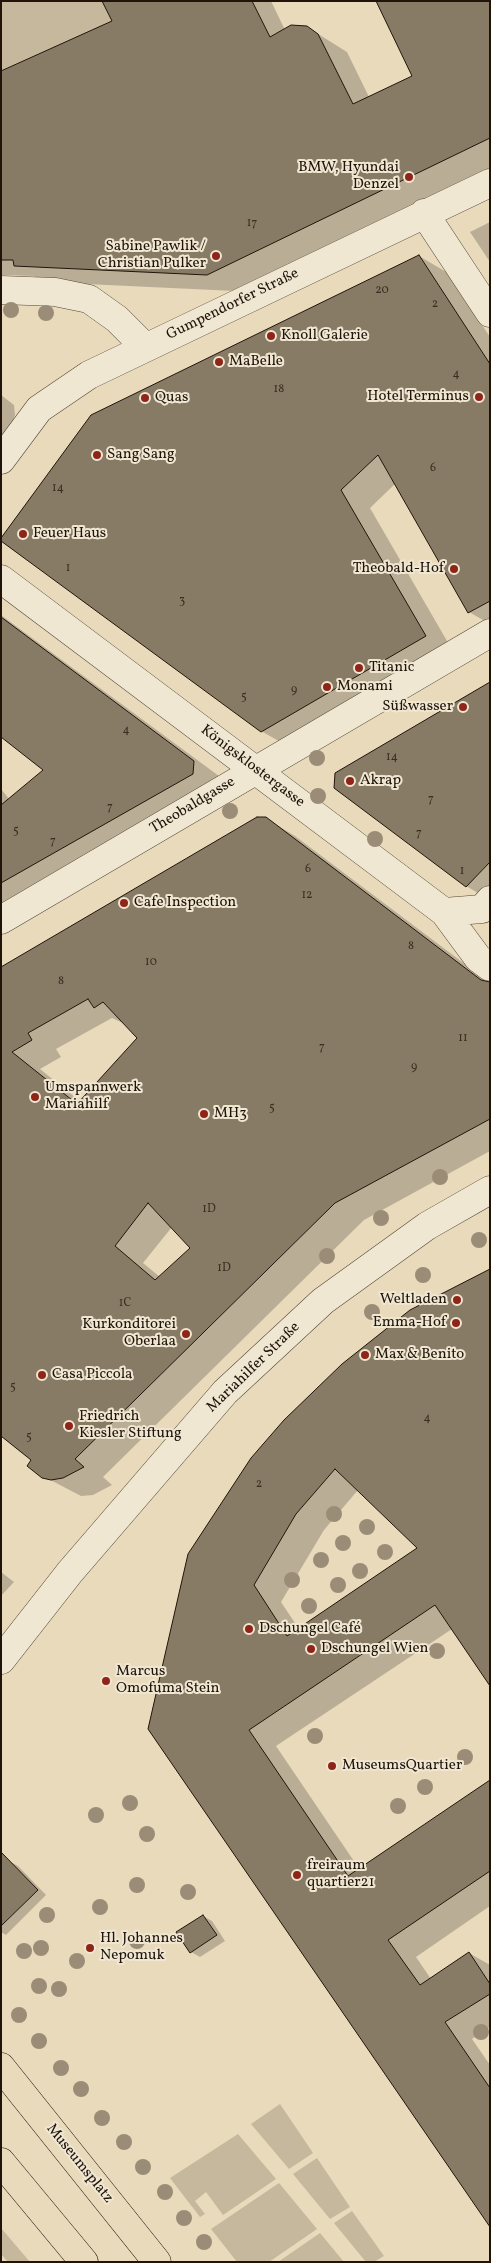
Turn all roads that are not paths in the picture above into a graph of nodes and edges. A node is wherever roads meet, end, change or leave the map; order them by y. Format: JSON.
{"nodes":[{"id":1,"x":490,"y":183,"type":"edge"},
{"id":2,"x":424,"y":212,"type":"junction"},
{"id":3,"x":1,"y":290,"type":"edge"},
{"id":4,"x":490,"y":313,"type":"edge"},
{"id":5,"x":145,"y":347,"type":"junction"},
{"id":6,"x":1,"y":460,"type":"edge"},
{"id":7,"x":1,"y":579,"type":"edge"},
{"id":8,"x":490,"y":633,"type":"edge"},
{"id":9,"x":256,"y":769,"type":"junction"},
{"id":10,"x":490,"y":900,"type":"edge"},
{"id":11,"x":444,"y":912,"type":"junction"},
{"id":12,"x":1,"y":920,"type":"edge"},
{"id":13,"x":490,"y":967,"type":"edge"},
{"id":14,"x":490,"y":1190,"type":"edge"},
{"id":15,"x":1,"y":1660,"type":"edge"},
{"id":16,"x":1,"y":2067,"type":"edge"},
{"id":17,"x":1,"y":2162,"type":"edge"},
{"id":18,"x":84,"y":2262,"type":"edge"},
{"id":19,"x":157,"y":2262,"type":"edge"}],
"edges":[{"from":1,"to":2,"type":"street","name":"Gumpendorfer Straße"},
{"from":2,"to":4,"type":"street"},
{"from":2,"to":5,"type":"street","name":"Gumpendorfer Straße"},
{"from":3,"to":5,"type":"street"},
{"from":5,"to":6,"type":"street","name":"Gumpendorfer Straße"},
{"from":7,"to":9,"type":"street","name":"Königsklostergasse"},
{"from":8,"to":9,"type":"street","name":"Theobaldgasse"},
{"from":9,"to":11,"type":"street","name":"Königsklostergasse"},
{"from":9,"to":12,"type":"street","name":"Theobaldgasse"},
{"from":10,"to":11,"type":"street"},
{"from":11,"to":13,"type":"street","name":"Königsklostergasse"},
{"from":14,"to":15,"type":"street","name":"Mariahilfer Straße"},
{"from":16,"to":19,"type":"main road","name":"Museumsplatz"},
{"from":17,"to":18,"type":"main road"}]}
